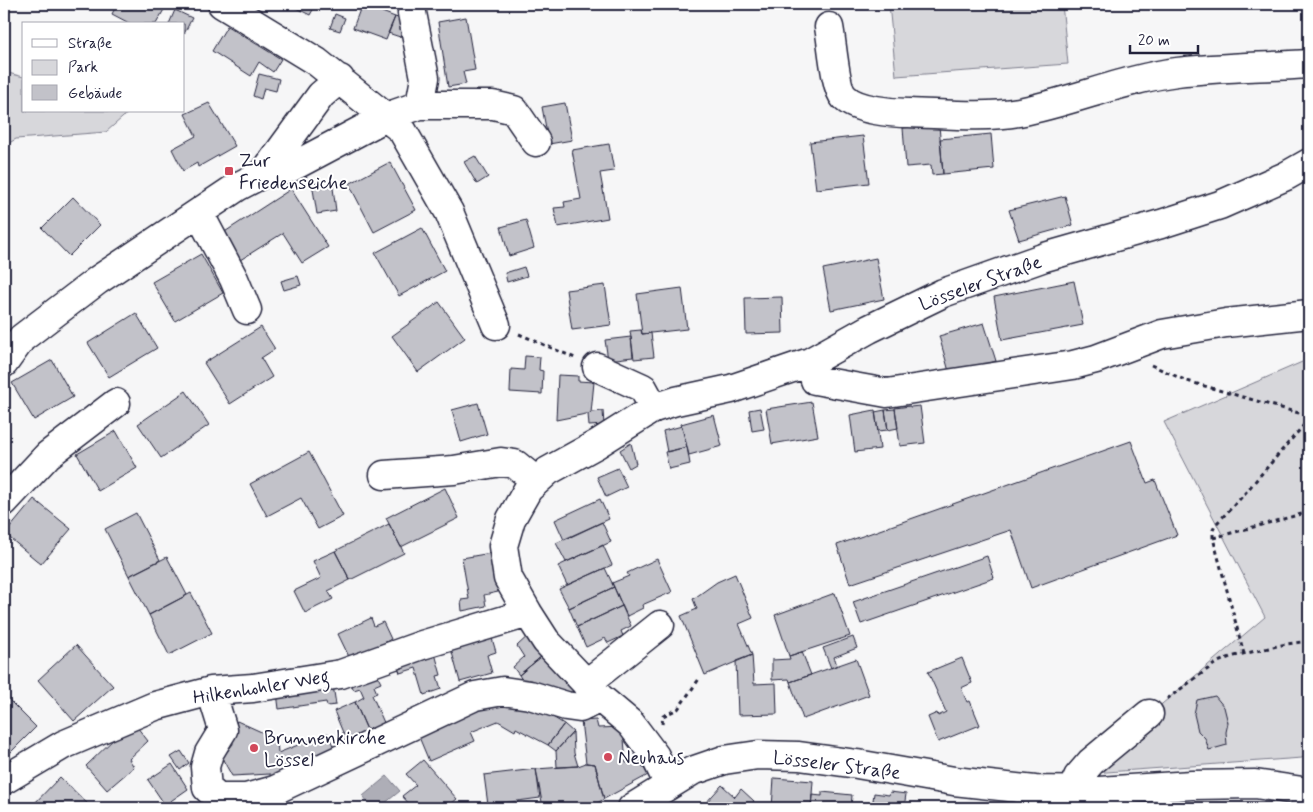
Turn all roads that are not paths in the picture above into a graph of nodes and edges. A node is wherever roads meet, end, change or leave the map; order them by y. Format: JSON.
{"nodes":[{"id":1,"x":222,"y":4,"type":"edge"},
{"id":2,"x":412,"y":13,"type":"dead end"},
{"id":3,"x":829,"y":26,"type":"dead end"},
{"id":4,"x":1309,"y":64,"type":"edge"},
{"id":5,"x":340,"y":79,"type":"junction"},
{"id":6,"x":420,"y":105,"type":"junction"},
{"id":7,"x":386,"y":117,"type":"junction"},
{"id":8,"x":536,"y":142,"type":"dead end"},
{"id":9,"x":1309,"y":163,"type":"edge"},
{"id":10,"x":264,"y":173,"type":"junction"},
{"id":11,"x":199,"y":213,"type":"junction"},
{"id":12,"x":247,"y":310,"type":"dead end"},
{"id":13,"x":1309,"y":314,"type":"edge"},
{"id":14,"x":496,"y":325,"type":"dead end"},
{"id":15,"x":13,"y":332,"type":"edge"},
{"id":16,"x":810,"y":362,"type":"junction"},
{"id":17,"x":4,"y":363,"type":"edge"},
{"id":18,"x":597,"y":367,"type":"road end"},
{"id":19,"x":116,"y":403,"type":"dead end"},
{"id":20,"x":654,"y":408,"type":"junction"},
{"id":21,"x":384,"y":475,"type":"dead end"},
{"id":22,"x":536,"y":482,"type":"junction"},
{"id":23,"x":4,"y":502,"type":"edge"},
{"id":24,"x":528,"y":613,"type":"junction"},
{"id":25,"x":660,"y":625,"type":"dead end"},
{"id":26,"x":211,"y":691,"type":"junction"},
{"id":27,"x":593,"y":691,"type":"junction"},
{"id":28,"x":1148,"y":714,"type":"road end"},
{"id":29,"x":4,"y":780,"type":"edge"},
{"id":30,"x":669,"y":784,"type":"junction"},
{"id":31,"x":1309,"y":792,"type":"edge"},
{"id":32,"x":1090,"y":796,"type":"edge"},
{"id":33,"x":632,"y":808,"type":"edge"}],
"edges":[{"from":1,"to":5,"type":"street"},
{"from":2,"to":6,"type":"street"},
{"from":3,"to":4,"type":"street"},
{"from":5,"to":7,"type":"street"},
{"from":5,"to":10,"type":"street"},
{"from":6,"to":7,"type":"street"},
{"from":6,"to":8,"type":"street"},
{"from":7,"to":10,"type":"street"},
{"from":7,"to":14,"type":"street"},
{"from":9,"to":16,"type":"street","name":"Lösseler Straße"},
{"from":10,"to":11,"type":"street"},
{"from":11,"to":12,"type":"street"},
{"from":11,"to":15,"type":"street"},
{"from":13,"to":16,"type":"street"},
{"from":15,"to":17,"type":"street"},
{"from":16,"to":20,"type":"street","name":"Lösseler Straße"},
{"from":18,"to":20,"type":"street"},
{"from":19,"to":23,"type":"street"},
{"from":20,"to":22,"type":"street","name":"Lösseler Straße"},
{"from":21,"to":22,"type":"street"},
{"from":22,"to":24,"type":"street","name":"Lösseler Straße"},
{"from":24,"to":26,"type":"street","name":"Hilkenhohler Weg"},
{"from":24,"to":27,"type":"street","name":"Lösseler Straße"},
{"from":25,"to":27,"type":"street"},
{"from":26,"to":27,"type":"street"},
{"from":26,"to":29,"type":"street","name":"Hilkenhohler Weg"},
{"from":27,"to":30,"type":"street","name":"Lösseler Straße"},
{"from":28,"to":32,"type":"street"},
{"from":30,"to":32,"type":"street","name":"Lösseler Straße"},
{"from":30,"to":33,"type":"street"},
{"from":31,"to":32,"type":"street","name":"Lösseler Straße"}]}
